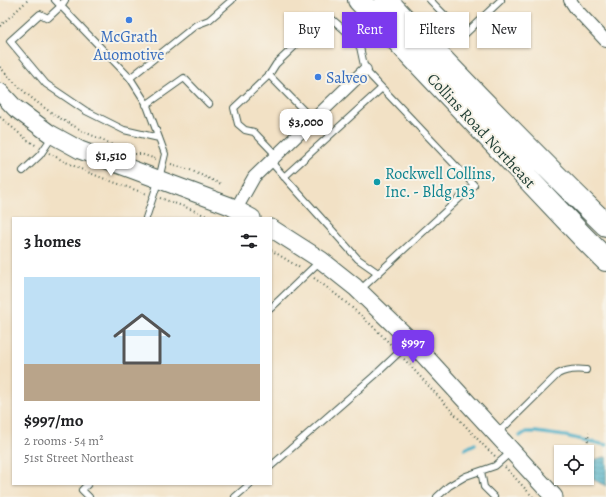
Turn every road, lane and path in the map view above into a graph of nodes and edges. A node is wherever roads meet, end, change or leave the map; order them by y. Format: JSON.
{"nodes":[{"id":1,"x":28,"y":0,"type":"edge"},
{"id":2,"x":55,"y":0,"type":"edge"},
{"id":3,"x":65,"y":0,"type":"edge"},
{"id":4,"x":232,"y":0,"type":"edge"},
{"id":5,"x":360,"y":0,"type":"edge"},
{"id":6,"x":386,"y":0,"type":"edge"},
{"id":7,"x":430,"y":0,"type":"edge"},
{"id":8,"x":501,"y":0,"type":"edge"},
{"id":9,"x":570,"y":0,"type":"edge"},
{"id":10,"x":61,"y":6,"type":"junction"},
{"id":11,"x":0,"y":26,"type":"edge"},
{"id":12,"x":606,"y":41,"type":"edge"},
{"id":13,"x":0,"y":67,"type":"edge"},
{"id":14,"x":365,"y":70,"type":"junction"},
{"id":15,"x":269,"y":75,"type":"junction"},
{"id":16,"x":130,"y":78,"type":"junction"},
{"id":17,"x":382,"y":88,"type":"junction"},
{"id":18,"x":0,"y":92,"type":"edge"},
{"id":19,"x":209,"y":104,"type":"dead end"},
{"id":20,"x":146,"y":105,"type":"junction"},
{"id":21,"x":313,"y":120,"type":"junction"},
{"id":22,"x":53,"y":135,"type":"junction"},
{"id":23,"x":159,"y":138,"type":"junction"},
{"id":24,"x":117,"y":150,"type":"dead end"},
{"id":25,"x":128,"y":154,"type":"dead end"},
{"id":26,"x":273,"y":158,"type":"junction"},
{"id":27,"x":539,"y":160,"type":"junction"},
{"id":28,"x":163,"y":161,"type":"junction"},
{"id":29,"x":23,"y":171,"type":"dead end"},
{"id":30,"x":284,"y":177,"type":"junction"},
{"id":31,"x":159,"y":179,"type":"junction"},
{"id":32,"x":221,"y":184,"type":"dead end"},
{"id":33,"x":236,"y":209,"type":"junction"},
{"id":34,"x":146,"y":217,"type":"edge"},
{"id":35,"x":250,"y":217,"type":"edge"},
{"id":36,"x":606,"y":221,"type":"edge"},
{"id":37,"x":606,"y":225,"type":"edge"},
{"id":38,"x":272,"y":229,"type":"edge"},
{"id":39,"x":582,"y":236,"type":"junction"},
{"id":40,"x":272,"y":251,"type":"edge"},
{"id":41,"x":321,"y":260,"type":"junction"},
{"id":42,"x":606,"y":260,"type":"edge"},
{"id":43,"x":606,"y":269,"type":"edge"},
{"id":44,"x":307,"y":273,"type":"junction"},
{"id":45,"x":378,"y":273,"type":"junction"},
{"id":46,"x":359,"y":291,"type":"junction"},
{"id":47,"x":272,"y":307,"type":"edge"},
{"id":48,"x":412,"y":341,"type":"junction"},
{"id":49,"x":399,"y":353,"type":"junction"},
{"id":50,"x":586,"y":370,"type":"dead end"},
{"id":51,"x":589,"y":433,"type":"dead end"},
{"id":52,"x":497,"y":434,"type":"junction"},
{"id":53,"x":587,"y":445,"type":"dead end"},
{"id":54,"x":506,"y":456,"type":"junction"},
{"id":55,"x":272,"y":465,"type":"edge"},
{"id":56,"x":481,"y":471,"type":"junction"},
{"id":57,"x":78,"y":485,"type":"edge"},
{"id":58,"x":87,"y":485,"type":"edge"},
{"id":59,"x":249,"y":485,"type":"edge"},
{"id":60,"x":82,"y":490,"type":"junction"},
{"id":61,"x":89,"y":497,"type":"edge"},
{"id":62,"x":235,"y":497,"type":"edge"},
{"id":63,"x":437,"y":497,"type":"edge"},
{"id":64,"x":494,"y":497,"type":"edge"},
{"id":65,"x":533,"y":497,"type":"edge"},
{"id":66,"x":554,"y":497,"type":"edge"}],
"edges":[{"from":1,"to":11,"type":"path"},
{"from":2,"to":10,"type":"lane"},
{"from":3,"to":10,"type":"lane"},
{"from":4,"to":16,"type":"lane"},
{"from":5,"to":39,"type":"highway","name":"Collins Road Northeast"},
{"from":6,"to":27,"type":"highway","name":"Collins Road Northeast"},
{"from":7,"to":8,"type":"lane"},
{"from":9,"to":12,"type":"street"},
{"from":10,"to":16,"type":"lane"},
{"from":10,"to":23,"type":"lane"},
{"from":13,"to":24,"type":"path"},
{"from":14,"to":15,"type":"lane"},
{"from":14,"to":17,"type":"lane"},
{"from":14,"to":21,"type":"street"},
{"from":15,"to":21,"type":"lane"},
{"from":15,"to":26,"type":"lane"},
{"from":16,"to":20,"type":"lane"},
{"from":17,"to":30,"type":"lane"},
{"from":17,"to":45,"type":"lane"},
{"from":18,"to":22,"type":"street"},
{"from":19,"to":20,"type":"lane"},
{"from":20,"to":23,"type":"lane"},
{"from":21,"to":26,"type":"street"},
{"from":22,"to":29,"type":"lane"},
{"from":22,"to":31,"type":"street"},
{"from":23,"to":28,"type":"lane"},
{"from":25,"to":28,"type":"path"},
{"from":26,"to":30,"type":"lane"},
{"from":26,"to":33,"type":"street"},
{"from":27,"to":36,"type":"highway"},
{"from":27,"to":37,"type":"highway","name":"Collins Road Northeast"},
{"from":28,"to":31,"type":"lane"},
{"from":28,"to":32,"type":"path"},
{"from":30,"to":45,"type":"lane"},
{"from":31,"to":33,"type":"street"},
{"from":31,"to":34,"type":"lane"},
{"from":33,"to":35,"type":"street"},
{"from":38,"to":41,"type":"street"},
{"from":39,"to":42,"type":"highway","name":"Collins Road Northeast"},
{"from":39,"to":43,"type":"highway"},
{"from":40,"to":44,"type":"path"},
{"from":41,"to":44,"type":"lane"},
{"from":41,"to":46,"type":"street"},
{"from":44,"to":47,"type":"lane"},
{"from":44,"to":49,"type":"path"},
{"from":45,"to":46,"type":"lane"},
{"from":46,"to":48,"type":"street"},
{"from":48,"to":49,"type":"lane"},
{"from":48,"to":52,"type":"street"},
{"from":49,"to":54,"type":"path"},
{"from":49,"to":55,"type":"lane"},
{"from":50,"to":52,"type":"lane"},
{"from":51,"to":53,"type":"path"},
{"from":52,"to":54,"type":"street"},
{"from":54,"to":56,"type":"lane"},
{"from":54,"to":65,"type":"path"},
{"from":54,"to":66,"type":"street"},
{"from":56,"to":63,"type":"lane"},
{"from":56,"to":64,"type":"lane"},
{"from":57,"to":60,"type":"lane"},
{"from":58,"to":60,"type":"lane"},
{"from":59,"to":62,"type":"lane"},
{"from":60,"to":61,"type":"lane"}]}
